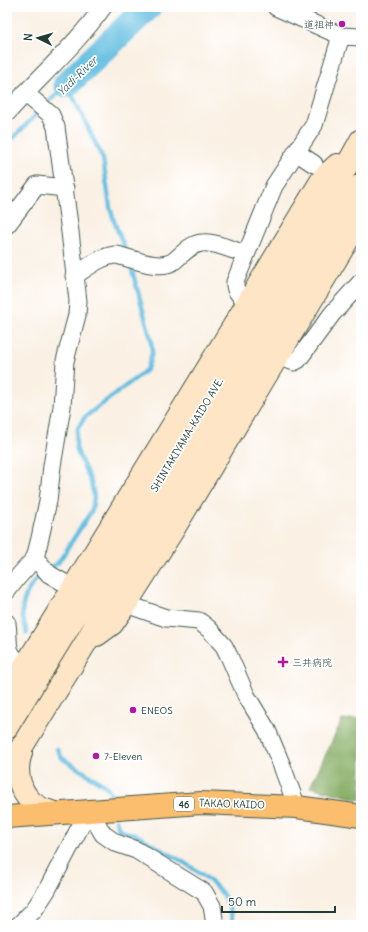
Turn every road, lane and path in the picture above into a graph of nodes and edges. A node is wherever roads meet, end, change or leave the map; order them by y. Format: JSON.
{"nodes":[{"id":1,"x":103,"y":7,"type":"edge"},
{"id":2,"x":276,"y":7,"type":"edge"},
{"id":3,"x":341,"y":36,"type":"junction"},
{"id":4,"x":361,"y":37,"type":"edge"},
{"id":5,"x":27,"y":94,"type":"junction"},
{"id":6,"x":7,"y":113,"type":"edge"},
{"id":7,"x":357,"y":146,"type":"edge"},
{"id":8,"x":296,"y":152,"type":"junction"},
{"id":9,"x":314,"y":164,"type":"dead end"},
{"id":10,"x":361,"y":185,"type":"edge"},
{"id":11,"x":65,"y":188,"type":"junction"},
{"id":12,"x":361,"y":218,"type":"edge"},
{"id":13,"x":7,"y":224,"type":"edge"},
{"id":14,"x":246,"y":254,"type":"junction"},
{"id":15,"x":74,"y":276,"type":"junction"},
{"id":16,"x":361,"y":282,"type":"edge"},
{"id":17,"x":248,"y":302,"type":"junction"},
{"id":18,"x":278,"y":357,"type":"junction"},
{"id":19,"x":42,"y":565,"type":"junction"},
{"id":20,"x":73,"y":588,"type":"junction"},
{"id":21,"x":7,"y":591,"type":"edge"},
{"id":22,"x":126,"y":604,"type":"junction"},
{"id":23,"x":7,"y":623,"type":"edge"},
{"id":24,"x":85,"y":644,"type":"junction"},
{"id":25,"x":25,"y":666,"type":"junction"},
{"id":26,"x":7,"y":710,"type":"edge"},
{"id":27,"x":7,"y":728,"type":"edge"},
{"id":28,"x":25,"y":742,"type":"junction"},
{"id":29,"x":7,"y":771,"type":"edge"},
{"id":30,"x":297,"y":807,"type":"junction"},
{"id":31,"x":89,"y":810,"type":"junction"},
{"id":32,"x":54,"y":813,"type":"junction"},
{"id":33,"x":361,"y":816,"type":"edge"},
{"id":34,"x":7,"y":817,"type":"edge"},
{"id":35,"x":19,"y":925,"type":"edge"},
{"id":36,"x":215,"y":925,"type":"edge"}],
"edges":[{"from":1,"to":5,"type":"street"},
{"from":2,"to":3,"type":"street"},
{"from":3,"to":4,"type":"street"},
{"from":3,"to":8,"type":"street"},
{"from":5,"to":6,"type":"street"},
{"from":5,"to":11,"type":"street"},
{"from":7,"to":17,"type":"main road"},
{"from":7,"to":27,"type":"main road","name":"SHINTAKIYAMA-KAIDO AVE."},
{"from":8,"to":9,"type":"street"},
{"from":8,"to":14,"type":"street"},
{"from":10,"to":24,"type":"main road","name":"SHINTAKIYAMA-KAIDO AVE."},
{"from":11,"to":13,"type":"street"},
{"from":11,"to":15,"type":"street"},
{"from":12,"to":18,"type":"main road"},
{"from":14,"to":15,"type":"street"},
{"from":14,"to":17,"type":"street"},
{"from":15,"to":19,"type":"street"},
{"from":16,"to":18,"type":"street"},
{"from":17,"to":20,"type":"main road"},
{"from":18,"to":22,"type":"main road"},
{"from":19,"to":20,"type":"street"},
{"from":19,"to":21,"type":"street"},
{"from":20,"to":25,"type":"main road"},
{"from":22,"to":24,"type":"main road"},
{"from":22,"to":30,"type":"street"},
{"from":23,"to":25,"type":"street"},
{"from":24,"to":28,"type":"main road","name":"SHINTAKIYAMA-KAIDO AVE."},
{"from":25,"to":26,"type":"main road"},
{"from":28,"to":29,"type":"main road","name":"SHINTAKIYAMA-KAIDO AVE."},
{"from":28,"to":32,"type":"main road"},
{"from":30,"to":31,"type":"main road","name":"TAKAO KAIDO","number":"46"},
{"from":30,"to":33,"type":"main road","name":"TAKAO KAIDO","number":"46"},
{"from":31,"to":32,"type":"main road","name":"TAKAO KAIDO","number":"46"},
{"from":31,"to":35,"type":"street"},
{"from":31,"to":36,"type":"street"},
{"from":32,"to":34,"type":"main road","name":"TAKAO KAIDO","number":"46"}]}
